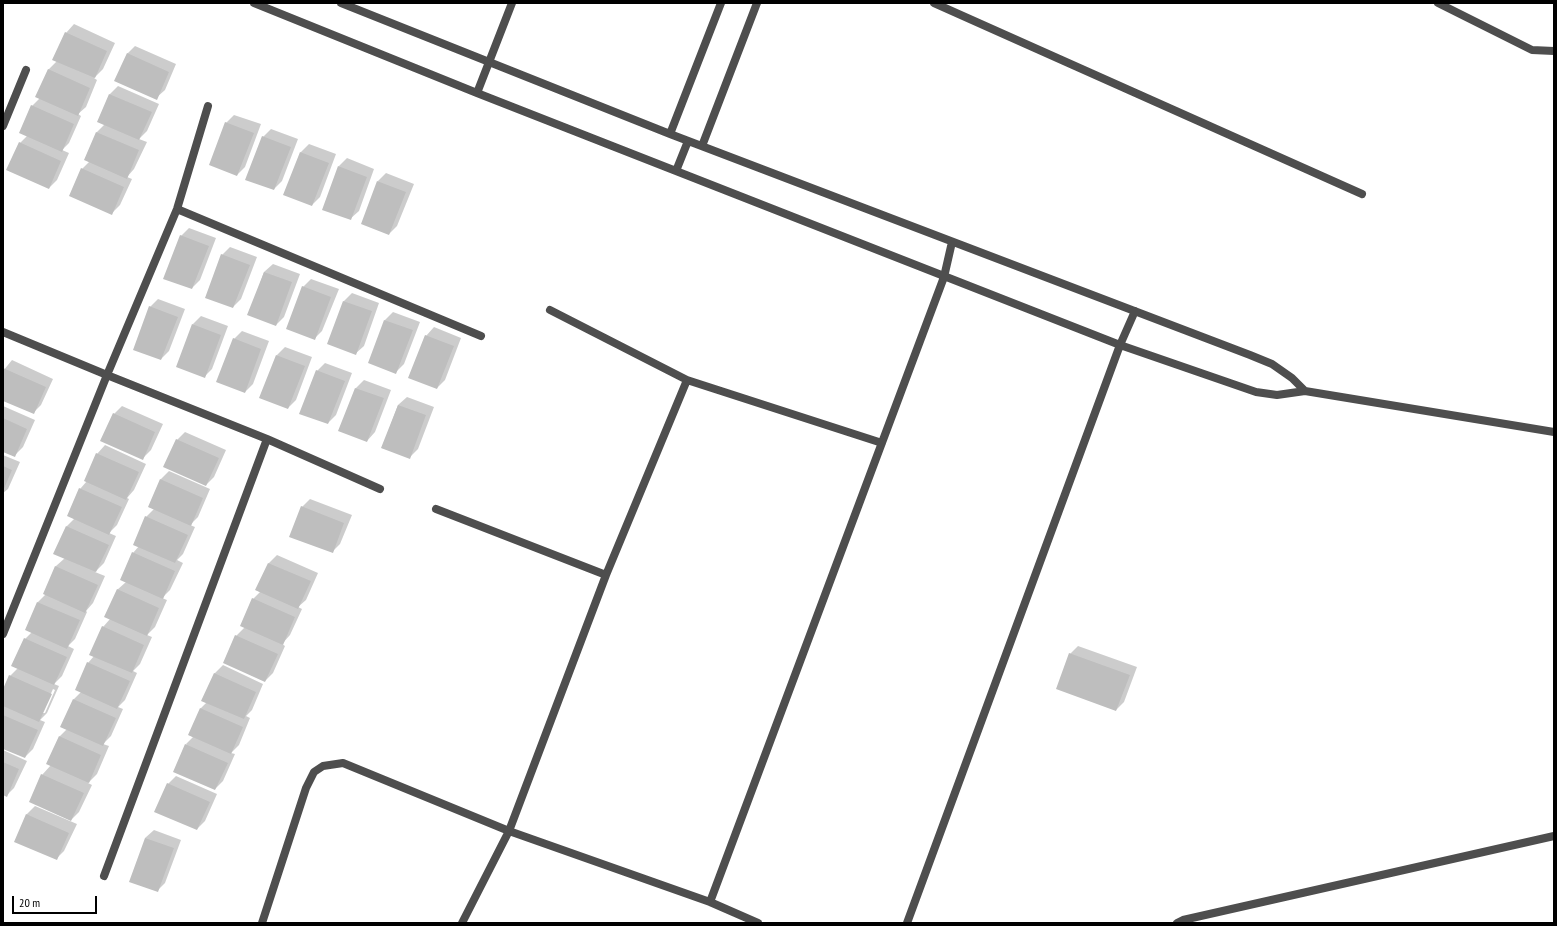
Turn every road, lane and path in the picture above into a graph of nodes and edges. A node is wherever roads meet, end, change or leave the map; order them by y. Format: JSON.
{"nodes":[{"id":1,"x":254,"y":3,"type":"edge"},
{"id":2,"x":341,"y":3,"type":"edge"},
{"id":3,"x":512,"y":3,"type":"edge"},
{"id":4,"x":721,"y":3,"type":"edge"},
{"id":5,"x":758,"y":3,"type":"edge"},
{"id":6,"x":934,"y":3,"type":"edge"},
{"id":7,"x":1438,"y":3,"type":"edge"},
{"id":8,"x":1554,"y":51,"type":"edge"},
{"id":9,"x":489,"y":62,"type":"junction"},
{"id":10,"x":26,"y":70,"type":"dead end"},
{"id":11,"x":477,"y":93,"type":"junction"},
{"id":12,"x":208,"y":106,"type":"dead end"},
{"id":13,"x":3,"y":126,"type":"edge"},
{"id":14,"x":670,"y":134,"type":"junction"},
{"id":15,"x":688,"y":141,"type":"junction"},
{"id":16,"x":702,"y":146,"type":"junction"},
{"id":17,"x":676,"y":171,"type":"junction"},
{"id":18,"x":1362,"y":194,"type":"dead end"},
{"id":19,"x":177,"y":209,"type":"junction"},
{"id":20,"x":952,"y":242,"type":"junction"},
{"id":21,"x":944,"y":277,"type":"junction"},
{"id":22,"x":550,"y":310,"type":"dead end"},
{"id":23,"x":1136,"y":311,"type":"junction"},
{"id":24,"x":3,"y":332,"type":"edge"},
{"id":25,"x":482,"y":336,"type":"dead end"},
{"id":26,"x":1120,"y":345,"type":"junction"},
{"id":27,"x":107,"y":376,"type":"junction"},
{"id":28,"x":687,"y":380,"type":"junction"},
{"id":29,"x":1305,"y":391,"type":"junction"},
{"id":30,"x":1554,"y":432,"type":"edge"},
{"id":31,"x":267,"y":439,"type":"junction"},
{"id":32,"x":882,"y":443,"type":"junction"},
{"id":33,"x":380,"y":489,"type":"dead end"},
{"id":34,"x":436,"y":509,"type":"dead end"},
{"id":35,"x":606,"y":575,"type":"junction"},
{"id":36,"x":3,"y":634,"type":"edge"},
{"id":37,"x":508,"y":831,"type":"junction"},
{"id":38,"x":1554,"y":836,"type":"edge"},
{"id":39,"x":104,"y":876,"type":"dead end"},
{"id":40,"x":710,"y":902,"type":"junction"},
{"id":41,"x":262,"y":923,"type":"edge"},
{"id":42,"x":462,"y":923,"type":"edge"},
{"id":43,"x":758,"y":923,"type":"edge"},
{"id":44,"x":907,"y":923,"type":"edge"},
{"id":45,"x":1177,"y":923,"type":"edge"}],
"edges":[{"from":1,"to":11,"type":"street"},
{"from":2,"to":9,"type":"street"},
{"from":3,"to":9,"type":"street"},
{"from":4,"to":14,"type":"street"},
{"from":5,"to":16,"type":"street"},
{"from":6,"to":18,"type":"street"},
{"from":7,"to":8,"type":"street"},
{"from":9,"to":11,"type":"street"},
{"from":9,"to":14,"type":"street"},
{"from":10,"to":13,"type":"street"},
{"from":11,"to":17,"type":"street"},
{"from":12,"to":19,"type":"street"},
{"from":14,"to":15,"type":"street"},
{"from":15,"to":16,"type":"street"},
{"from":15,"to":17,"type":"street"},
{"from":16,"to":20,"type":"street"},
{"from":17,"to":21,"type":"street"},
{"from":19,"to":25,"type":"street"},
{"from":19,"to":27,"type":"street"},
{"from":20,"to":21,"type":"street"},
{"from":20,"to":23,"type":"street"},
{"from":21,"to":26,"type":"street"},
{"from":21,"to":32,"type":"street"},
{"from":22,"to":28,"type":"street"},
{"from":23,"to":26,"type":"street"},
{"from":23,"to":29,"type":"street"},
{"from":24,"to":27,"type":"street"},
{"from":26,"to":29,"type":"street"},
{"from":26,"to":44,"type":"street"},
{"from":27,"to":31,"type":"street"},
{"from":27,"to":36,"type":"street"},
{"from":28,"to":32,"type":"street"},
{"from":28,"to":35,"type":"street"},
{"from":29,"to":30,"type":"street"},
{"from":31,"to":33,"type":"street"},
{"from":31,"to":39,"type":"street"},
{"from":32,"to":40,"type":"street"},
{"from":34,"to":35,"type":"street"},
{"from":35,"to":37,"type":"street"},
{"from":37,"to":40,"type":"street"},
{"from":37,"to":41,"type":"street"},
{"from":37,"to":42,"type":"street"},
{"from":38,"to":45,"type":"street"},
{"from":40,"to":43,"type":"street"}]}
